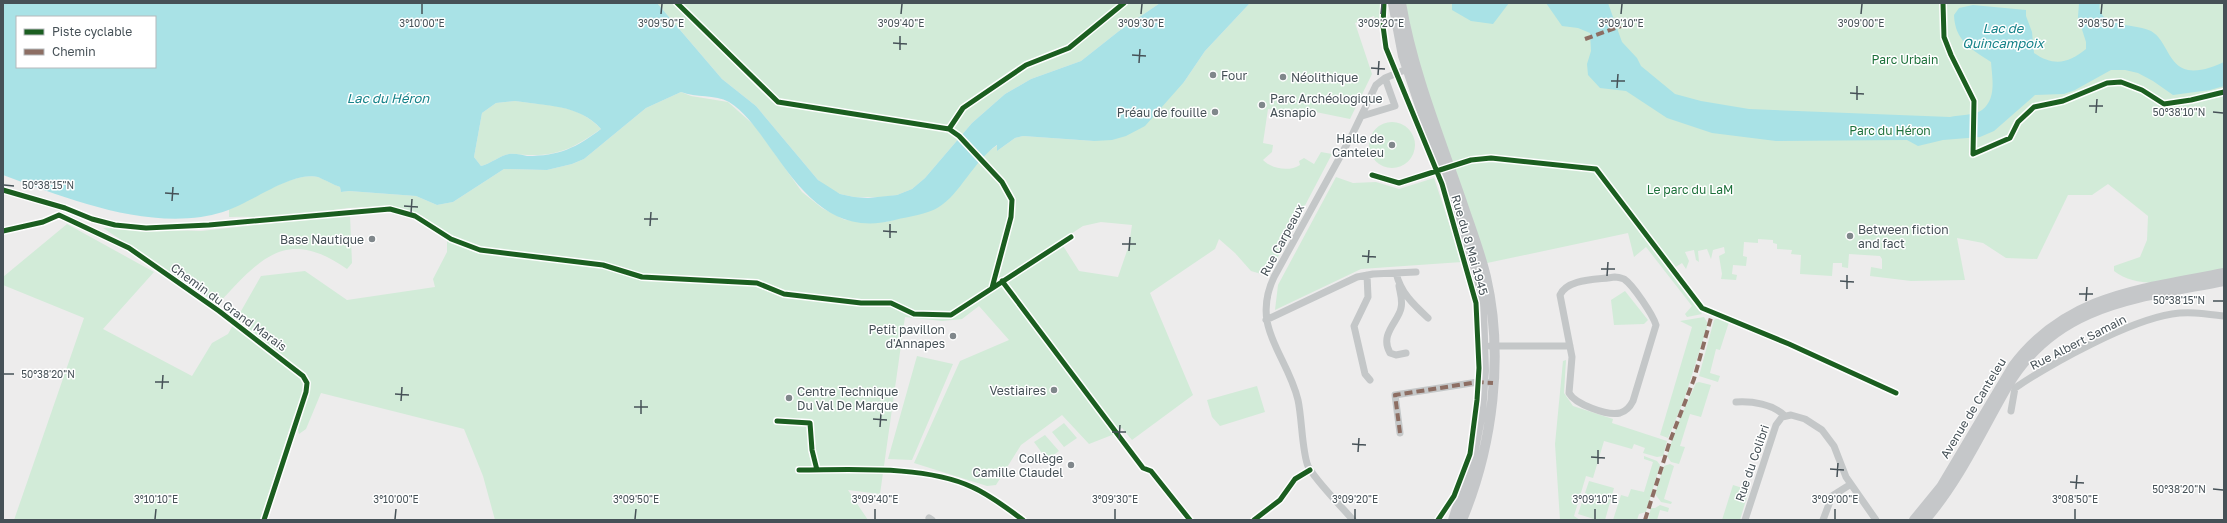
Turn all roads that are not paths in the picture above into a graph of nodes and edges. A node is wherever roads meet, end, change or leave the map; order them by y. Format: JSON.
{"nodes":[{"id":1,"x":1393,"y":3,"type":"edge"},
{"id":2,"x":1401,"y":3,"type":"edge"},
{"id":3,"x":1410,"y":67,"type":"junction"},
{"id":4,"x":1385,"y":78,"type":"junction"},
{"id":5,"x":1362,"y":116,"type":"junction"},
{"id":6,"x":3,"y":231,"type":"edge"},
{"id":7,"x":1416,"y":272,"type":"dead end"},
{"id":8,"x":1396,"y":273,"type":"junction"},
{"id":9,"x":2224,"y":273,"type":"edge"},
{"id":10,"x":1367,"y":275,"type":"junction"},
{"id":11,"x":2224,"y":280,"type":"edge"},
{"id":12,"x":1399,"y":286,"type":"junction"},
{"id":13,"x":2224,"y":316,"type":"edge"},
{"id":14,"x":1428,"y":318,"type":"dead end"},
{"id":15,"x":1266,"y":320,"type":"junction"},
{"id":16,"x":1488,"y":346,"type":"junction"},
{"id":17,"x":1570,"y":346,"type":"junction"},
{"id":18,"x":1406,"y":353,"type":"dead end"},
{"id":19,"x":1370,"y":380,"type":"dead end"},
{"id":20,"x":1488,"y":382,"type":"junction"},
{"id":21,"x":1736,"y":402,"type":"dead end"},
{"id":22,"x":2011,"y":410,"type":"dead end"},
{"id":23,"x":1785,"y":416,"type":"junction"},
{"id":24,"x":777,"y":421,"type":"dead end"},
{"id":25,"x":1400,"y":433,"type":"dead end"},
{"id":26,"x":1143,"y":468,"type":"dead end"},
{"id":27,"x":799,"y":470,"type":"dead end"},
{"id":28,"x":817,"y":470,"type":"junction"},
{"id":29,"x":1310,"y":470,"type":"junction"},
{"id":30,"x":1851,"y":484,"type":"junction"},
{"id":31,"x":264,"y":520,"type":"edge"},
{"id":32,"x":1023,"y":520,"type":"edge"},
{"id":33,"x":1190,"y":520,"type":"edge"},
{"id":34,"x":1254,"y":520,"type":"edge"},
{"id":35,"x":1353,"y":520,"type":"edge"},
{"id":36,"x":1453,"y":520,"type":"edge"},
{"id":37,"x":1462,"y":520,"type":"edge"},
{"id":38,"x":1745,"y":520,"type":"edge"},
{"id":39,"x":1824,"y":520,"type":"edge"},
{"id":40,"x":1876,"y":520,"type":"edge"},
{"id":41,"x":1914,"y":520,"type":"edge"},
{"id":42,"x":1925,"y":520,"type":"edge"}],
"edges":[{"from":1,"to":3,"type":"street","name":"Rue du 8 Mai 1945"},
{"from":2,"to":3,"type":"street","name":"Rue du 8 Mai 1945"},
{"from":3,"to":4,"type":"street","name":"Rue Carpeaux"},
{"from":3,"to":16,"type":"street","name":"Rue du 8 Mai 1945"},
{"from":4,"to":5,"type":"street","name":"Rue Carpeaux"},
{"from":4,"to":5,"type":"street"},
{"from":5,"to":15,"type":"street","name":"Rue Carpeaux"},
{"from":6,"to":31,"type":"street","name":"Chemin du Grand Marais"},
{"from":7,"to":8,"type":"street"},
{"from":8,"to":10,"type":"street"},
{"from":8,"to":12,"type":"street"},
{"from":9,"to":41,"type":"street","name":"Avenue de Canteleu"},
{"from":10,"to":15,"type":"street"},
{"from":10,"to":19,"type":"street"},
{"from":11,"to":42,"type":"street","name":"Avenue de Canteleu"},
{"from":12,"to":14,"type":"street"},
{"from":12,"to":18,"type":"street"},
{"from":13,"to":22,"type":"street","name":"Rue Albert Samain"},
{"from":15,"to":29,"type":"street","name":"Rue Carpeaux"},
{"from":16,"to":17,"type":"street"},
{"from":16,"to":20,"type":"street","name":"Rue du 8 Mai 1945"},
{"from":17,"to":17,"type":"street"},
{"from":20,"to":25,"type":"street"},
{"from":20,"to":36,"type":"street","name":"Rue du 8 Mai 1945"},
{"from":20,"to":37,"type":"street","name":"Rue du 8 Mai 1945"},
{"from":21,"to":23,"type":"street","name":"Rue du Colibri"},
{"from":23,"to":30,"type":"street","name":"Rue du Colibri"},
{"from":23,"to":38,"type":"street","name":"Rue du Colibri"},
{"from":24,"to":28,"type":"street"},
{"from":26,"to":33,"type":"street"},
{"from":27,"to":28,"type":"street"},
{"from":28,"to":32,"type":"street"},
{"from":29,"to":34,"type":"street"},
{"from":29,"to":35,"type":"street"},
{"from":30,"to":39,"type":"street"},
{"from":30,"to":40,"type":"street","name":"Rue du Colibri"}]}
